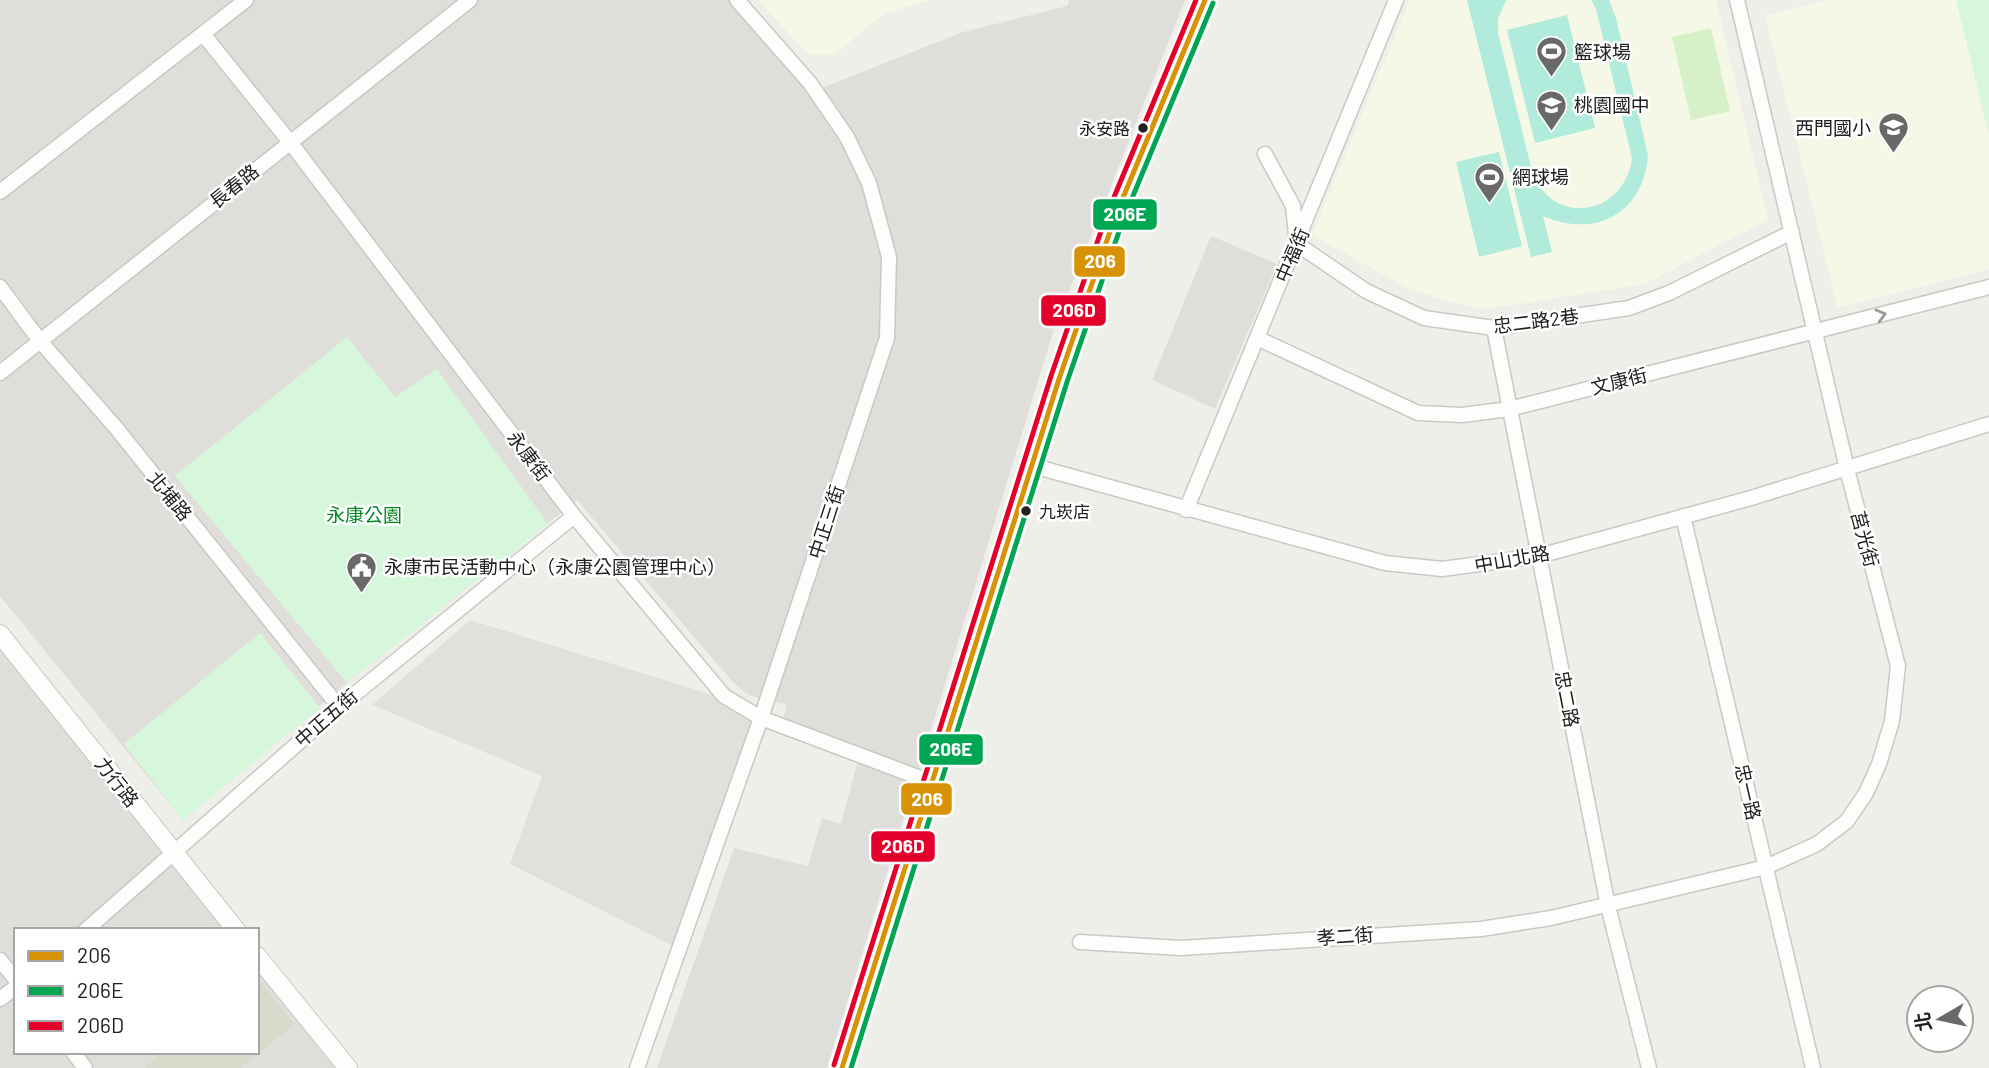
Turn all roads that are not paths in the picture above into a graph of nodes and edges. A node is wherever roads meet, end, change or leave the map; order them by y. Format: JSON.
{"nodes":[{"id":1,"x":246,"y":0,"type":"edge"},
{"id":2,"x":470,"y":0,"type":"edge"},
{"id":3,"x":737,"y":0,"type":"edge"},
{"id":4,"x":1205,"y":0,"type":"edge"},
{"id":5,"x":1396,"y":0,"type":"edge"},
{"id":6,"x":1737,"y":0,"type":"edge"},
{"id":7,"x":203,"y":34,"type":"junction"},
{"id":8,"x":290,"y":142,"type":"junction"},
{"id":9,"x":1265,"y":154,"type":"dead end"},
{"id":10,"x":0,"y":192,"type":"edge"},
{"id":11,"x":1792,"y":232,"type":"junction"},
{"id":12,"x":1297,"y":244,"type":"junction"},
{"id":13,"x":0,"y":287,"type":"edge"},
{"id":14,"x":1989,"y":287,"type":"edge"},
{"id":15,"x":1494,"y":328,"type":"junction"},
{"id":16,"x":1815,"y":333,"type":"junction"},
{"id":17,"x":1257,"y":338,"type":"junction"},
{"id":18,"x":40,"y":341,"type":"junction"},
{"id":19,"x":0,"y":373,"type":"edge"},
{"id":20,"x":1509,"y":408,"type":"junction"},
{"id":21,"x":1989,"y":424,"type":"edge"},
{"id":22,"x":1030,"y":465,"type":"junction"},
{"id":23,"x":1847,"y":470,"type":"junction"},
{"id":24,"x":1186,"y":510,"type":"junction"},
{"id":25,"x":574,"y":516,"type":"junction"},
{"id":26,"x":1683,"y":516,"type":"junction"},
{"id":27,"x":1539,"y":556,"type":"junction"},
{"id":28,"x":0,"y":634,"type":"edge"},
{"id":29,"x":338,"y":707,"type":"junction"},
{"id":30,"x":761,"y":718,"type":"junction"},
{"id":31,"x":931,"y":782,"type":"junction"},
{"id":32,"x":173,"y":852,"type":"junction"},
{"id":33,"x":1766,"y":867,"type":"junction"},
{"id":34,"x":1608,"y":905,"type":"junction"},
{"id":35,"x":88,"y":928,"type":"edge"},
{"id":36,"x":234,"y":928,"type":"edge"},
{"id":37,"x":1080,"y":942,"type":"dead end"},
{"id":38,"x":259,"y":959,"type":"edge"},
{"id":39,"x":0,"y":960,"type":"edge"},
{"id":40,"x":14,"y":978,"type":"edge"},
{"id":41,"x":339,"y":1065,"type":"edge"},
{"id":42,"x":637,"y":1068,"type":"edge"},
{"id":43,"x":842,"y":1068,"type":"edge"},
{"id":44,"x":1649,"y":1068,"type":"edge"},
{"id":45,"x":1813,"y":1068,"type":"edge"}],
"edges":[{"from":1,"to":7,"type":"street"},
{"from":2,"to":8,"type":"street","name":"長春路"},
{"from":3,"to":30,"type":"street","name":"中正三街"},
{"from":4,"to":22,"type":"main road"},
{"from":5,"to":12,"type":"street","name":"中福街"},
{"from":6,"to":11,"type":"street","name":"莒光街"},
{"from":7,"to":8,"type":"street","name":"永康街"},
{"from":7,"to":10,"type":"street"},
{"from":8,"to":18,"type":"street","name":"長春路"},
{"from":8,"to":25,"type":"street","name":"永康街"},
{"from":9,"to":12,"type":"street"},
{"from":11,"to":15,"type":"street","name":"忠二路2巷"},
{"from":11,"to":16,"type":"street","name":"莒光街"},
{"from":12,"to":15,"type":"street","name":"忠二路2巷"},
{"from":12,"to":17,"type":"street","name":"中福街"},
{"from":13,"to":18,"type":"street","name":"北埔路"},
{"from":16,"to":14,"type":"street","name":"文康街","one_way":true},
{"from":15,"to":20,"type":"street","name":"忠二路"},
{"from":16,"to":20,"type":"street","name":"文康街"},
{"from":16,"to":23,"type":"street","name":"莒光街"},
{"from":17,"to":20,"type":"street","name":"文康街"},
{"from":17,"to":24,"type":"street","name":"中福街"},
{"from":18,"to":19,"type":"street","name":"長春路"},
{"from":18,"to":29,"type":"street","name":"北埔路"},
{"from":20,"to":27,"type":"street","name":"忠二路"},
{"from":21,"to":23,"type":"street","name":"中山北路"},
{"from":22,"to":24,"type":"street","name":"中山北路"},
{"from":22,"to":31,"type":"main road"},
{"from":23,"to":26,"type":"street","name":"中山北路"},
{"from":23,"to":33,"type":"street","name":"莒光街"},
{"from":24,"to":27,"type":"street","name":"中山北路"},
{"from":25,"to":29,"type":"street","name":"中正五街"},
{"from":25,"to":30,"type":"street","name":"永康街"},
{"from":26,"to":27,"type":"street","name":"中山北路"},
{"from":26,"to":33,"type":"street","name":"忠一路"},
{"from":27,"to":34,"type":"street","name":"忠二路"},
{"from":28,"to":32,"type":"street","name":"力行路"},
{"from":29,"to":32,"type":"street","name":"中正五街"},
{"from":30,"to":31,"type":"street","name":"永康街"},
{"from":30,"to":42,"type":"street","name":"中正三街"},
{"from":31,"to":43,"type":"main road"},
{"from":32,"to":35,"type":"street","name":"中正五街"},
{"from":32,"to":36,"type":"street","name":"力行路"},
{"from":33,"to":34,"type":"street","name":"莒光街"},
{"from":33,"to":45,"type":"street","name":"忠一路"},
{"from":34,"to":37,"type":"street","name":"孝二街"},
{"from":34,"to":44,"type":"street","name":"忠二路"},
{"from":38,"to":41,"type":"street"},
{"from":39,"to":40,"type":"street"}]}
